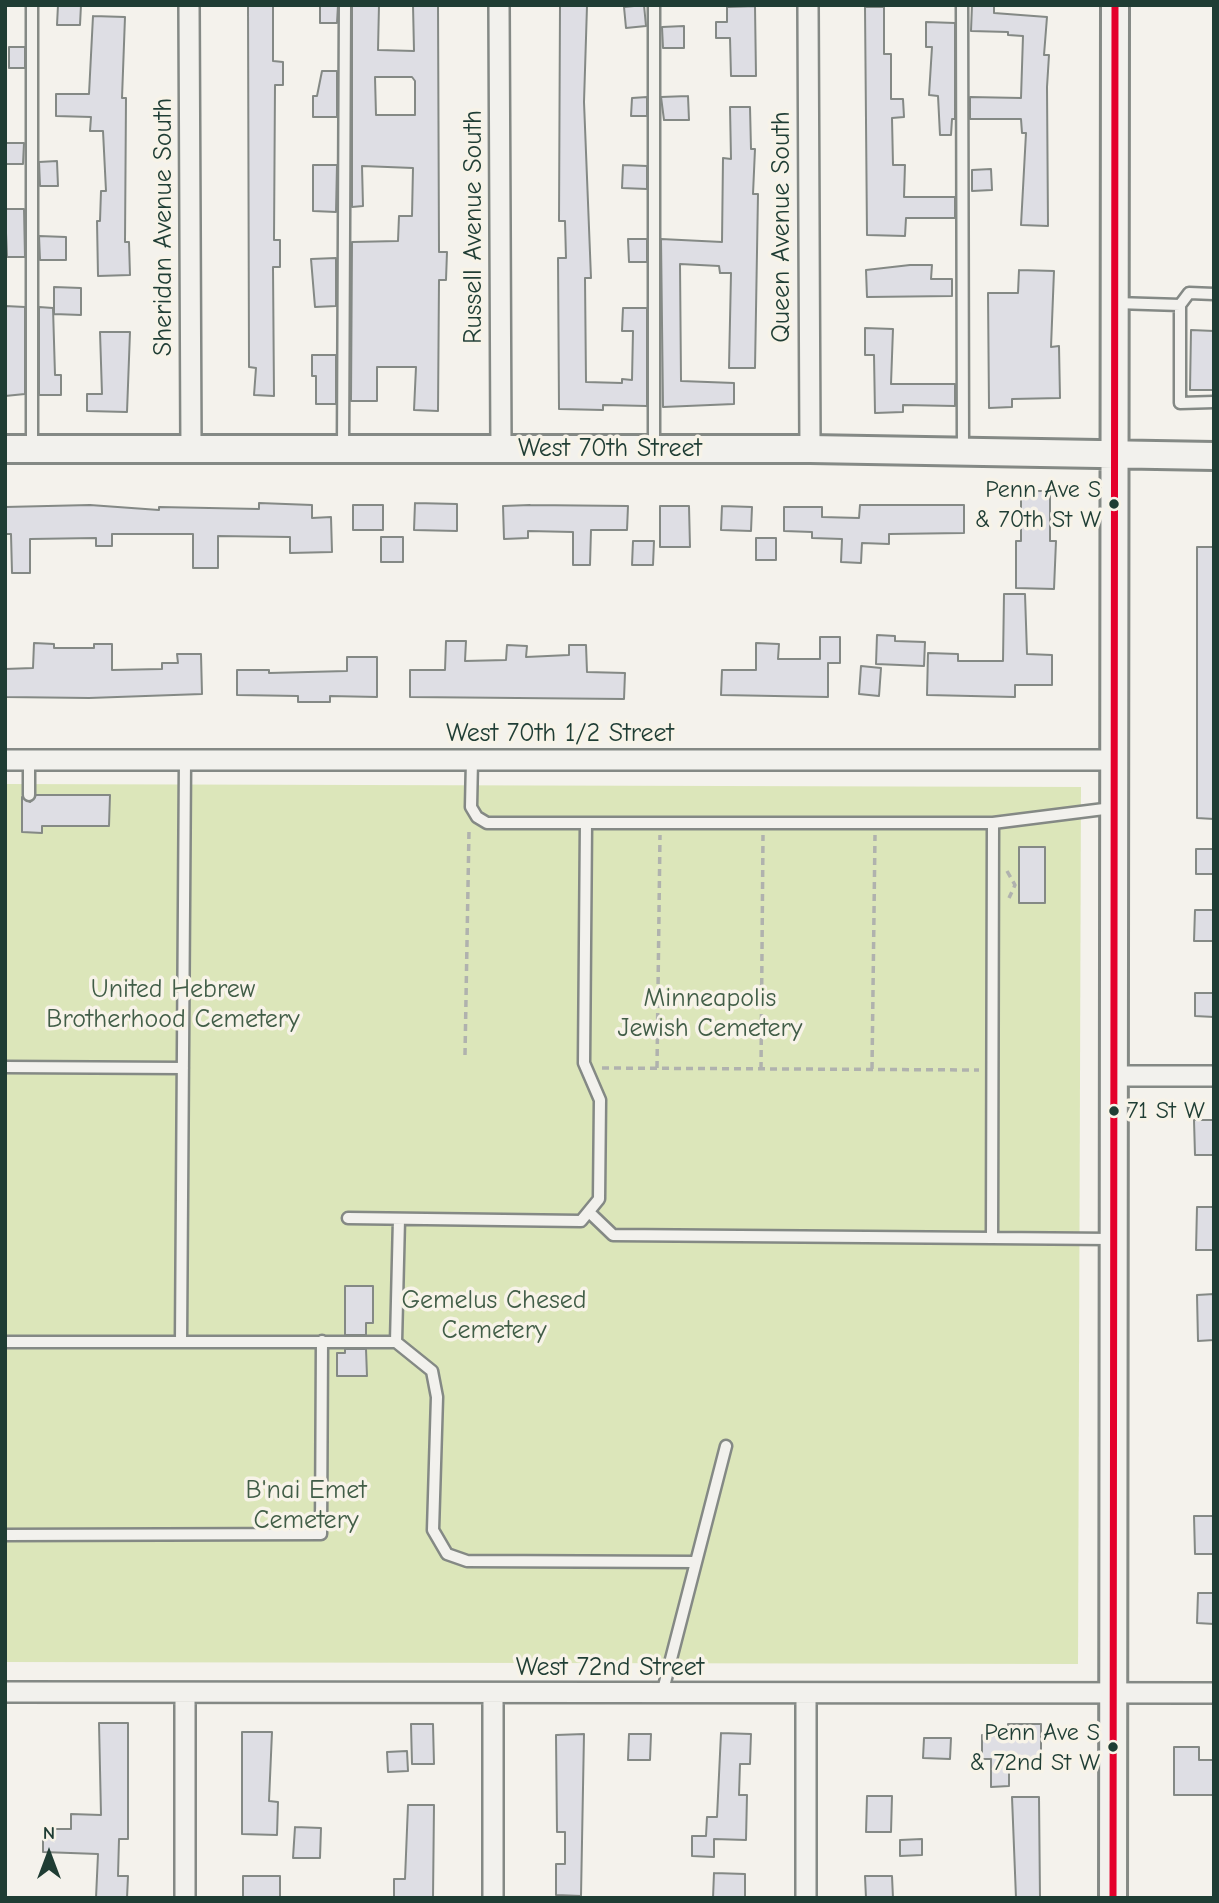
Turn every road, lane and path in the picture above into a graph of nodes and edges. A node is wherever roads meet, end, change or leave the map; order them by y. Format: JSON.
{"nodes":[{"id":1,"x":32,"y":5,"type":"edge"},
{"id":2,"x":189,"y":5,"type":"edge"},
{"id":3,"x":345,"y":5,"type":"edge"},
{"id":4,"x":499,"y":5,"type":"edge"},
{"id":5,"x":654,"y":5,"type":"edge"},
{"id":6,"x":808,"y":5,"type":"edge"},
{"id":7,"x":962,"y":5,"type":"edge"},
{"id":8,"x":1115,"y":5,"type":"edge"},
{"id":9,"x":1214,"y":294,"type":"edge"},
{"id":10,"x":1115,"y":303,"type":"junction"},
{"id":11,"x":1180,"y":305,"type":"junction"},
{"id":12,"x":1214,"y":402,"type":"edge"},
{"id":13,"x":5,"y":449,"type":"edge"},
{"id":14,"x":32,"y":449,"type":"junction"},
{"id":15,"x":191,"y":449,"type":"junction"},
{"id":16,"x":343,"y":449,"type":"junction"},
{"id":17,"x":501,"y":449,"type":"junction"},
{"id":18,"x":654,"y":449,"type":"junction"},
{"id":19,"x":810,"y":449,"type":"junction"},
{"id":20,"x":963,"y":451,"type":"junction"},
{"id":21,"x":1114,"y":456,"type":"junction"},
{"id":22,"x":1214,"y":456,"type":"edge"},
{"id":23,"x":5,"y":760,"type":"edge"},
{"id":24,"x":29,"y":760,"type":"junction"},
{"id":25,"x":185,"y":760,"type":"junction"},
{"id":26,"x":472,"y":760,"type":"junction"},
{"id":27,"x":1114,"y":760,"type":"junction"},
{"id":28,"x":29,"y":795,"type":"dead end"},
{"id":29,"x":1114,"y":808,"type":"junction"},
{"id":30,"x":477,"y":817,"type":"junction"},
{"id":31,"x":993,"y":822,"type":"junction"},
{"id":32,"x":586,"y":823,"type":"junction"},
{"id":33,"x":660,"y":823,"type":"junction"},
{"id":34,"x":763,"y":823,"type":"junction"},
{"id":35,"x":875,"y":823,"type":"junction"},
{"id":36,"x":465,"y":1055,"type":"dead end"},
{"id":37,"x":5,"y":1068,"type":"edge"},
{"id":38,"x":183,"y":1068,"type":"junction"},
{"id":39,"x":586,"y":1068,"type":"junction"},
{"id":40,"x":657,"y":1069,"type":"junction"},
{"id":41,"x":761,"y":1069,"type":"junction"},
{"id":42,"x":872,"y":1070,"type":"junction"},
{"id":43,"x":992,"y":1070,"type":"junction"},
{"id":44,"x":1114,"y":1076,"type":"junction"},
{"id":45,"x":1214,"y":1076,"type":"edge"},
{"id":46,"x":589,"y":1212,"type":"junction"},
{"id":47,"x":348,"y":1219,"type":"dead end"},
{"id":48,"x":399,"y":1219,"type":"junction"},
{"id":49,"x":992,"y":1238,"type":"junction"},
{"id":50,"x":1113,"y":1240,"type":"junction"},
{"id":51,"x":181,"y":1341,"type":"junction"},
{"id":52,"x":322,"y":1341,"type":"junction"},
{"id":53,"x":5,"y":1342,"type":"edge"},
{"id":54,"x":396,"y":1342,"type":"junction"},
{"id":55,"x":726,"y":1446,"type":"dead end"},
{"id":56,"x":5,"y":1535,"type":"edge"},
{"id":57,"x":696,"y":1562,"type":"junction"},
{"id":58,"x":5,"y":1692,"type":"edge"},
{"id":59,"x":1113,"y":1693,"type":"junction"},
{"id":60,"x":1214,"y":1693,"type":"edge"},
{"id":61,"x":185,"y":1694,"type":"junction"},
{"id":62,"x":493,"y":1694,"type":"junction"},
{"id":63,"x":662,"y":1695,"type":"junction"},
{"id":64,"x":806,"y":1695,"type":"junction"},
{"id":65,"x":185,"y":1898,"type":"edge"},
{"id":66,"x":493,"y":1898,"type":"edge"},
{"id":67,"x":806,"y":1898,"type":"edge"},
{"id":68,"x":1113,"y":1898,"type":"edge"}],
"edges":[{"from":1,"to":14,"type":"lane"},
{"from":2,"to":15,"type":"street","name":"Sheridan Avenue South"},
{"from":3,"to":16,"type":"lane"},
{"from":4,"to":17,"type":"street","name":"Russell Avenue South"},
{"from":5,"to":18,"type":"lane"},
{"from":6,"to":19,"type":"street","name":"Queen Avenue South"},
{"from":7,"to":20,"type":"lane"},
{"from":8,"to":10,"type":"main road"},
{"from":9,"to":11,"type":"lane"},
{"from":10,"to":11,"type":"lane"},
{"from":10,"to":21,"type":"main road"},
{"from":11,"to":12,"type":"lane"},
{"from":13,"to":14,"type":"main road","name":"West 70th Street"},
{"from":14,"to":15,"type":"main road","name":"West 70th Street"},
{"from":15,"to":16,"type":"main road","name":"West 70th Street"},
{"from":16,"to":17,"type":"main road","name":"West 70th Street"},
{"from":17,"to":18,"type":"main road","name":"West 70th Street"},
{"from":18,"to":19,"type":"main road","name":"West 70th Street"},
{"from":19,"to":20,"type":"main road","name":"West 70th Street"},
{"from":20,"to":21,"type":"main road","name":"West 70th Street"},
{"from":21,"to":22,"type":"main road","name":"West 70th Street"},
{"from":21,"to":27,"type":"main road"},
{"from":23,"to":24,"type":"street","name":"West 70th 1/2 Street"},
{"from":24,"to":25,"type":"street","name":"West 70th 1/2 Street"},
{"from":24,"to":28,"type":"lane"},
{"from":25,"to":26,"type":"street","name":"West 70th 1/2 Street"},
{"from":25,"to":38,"type":"lane"},
{"from":26,"to":27,"type":"street","name":"West 70th 1/2 Street"},
{"from":26,"to":30,"type":"lane"},
{"from":27,"to":29,"type":"main road"},
{"from":29,"to":31,"type":"lane"},
{"from":29,"to":44,"type":"main road"},
{"from":30,"to":32,"type":"lane"},
{"from":30,"to":36,"type":"path"},
{"from":31,"to":35,"type":"lane"},
{"from":31,"to":43,"type":"lane"},
{"from":32,"to":33,"type":"lane"},
{"from":32,"to":39,"type":"lane"},
{"from":33,"to":34,"type":"lane"},
{"from":33,"to":40,"type":"path"},
{"from":34,"to":35,"type":"lane"},
{"from":34,"to":41,"type":"path"},
{"from":35,"to":42,"type":"path"},
{"from":37,"to":38,"type":"lane"},
{"from":38,"to":51,"type":"lane"},
{"from":39,"to":40,"type":"path"},
{"from":39,"to":46,"type":"lane"},
{"from":40,"to":41,"type":"path"},
{"from":41,"to":42,"type":"path"},
{"from":42,"to":43,"type":"path"},
{"from":43,"to":49,"type":"lane"},
{"from":44,"to":45,"type":"street"},
{"from":44,"to":50,"type":"main road"},
{"from":46,"to":48,"type":"lane"},
{"from":46,"to":49,"type":"lane"},
{"from":47,"to":48,"type":"lane"},
{"from":48,"to":54,"type":"lane"},
{"from":49,"to":50,"type":"lane"},
{"from":50,"to":59,"type":"main road"},
{"from":51,"to":52,"type":"lane"},
{"from":51,"to":53,"type":"lane"},
{"from":52,"to":54,"type":"lane"},
{"from":52,"to":56,"type":"lane"},
{"from":54,"to":57,"type":"lane"},
{"from":55,"to":57,"type":"lane"},
{"from":57,"to":63,"type":"lane"},
{"from":58,"to":61,"type":"street","name":"West 72nd Street"},
{"from":59,"to":60,"type":"street","name":"West 72nd Street"},
{"from":59,"to":64,"type":"street","name":"West 72nd Street"},
{"from":59,"to":68,"type":"main road"},
{"from":61,"to":62,"type":"street","name":"West 72nd Street"},
{"from":61,"to":65,"type":"street"},
{"from":62,"to":63,"type":"street","name":"West 72nd Street"},
{"from":62,"to":66,"type":"street"},
{"from":63,"to":64,"type":"street","name":"West 72nd Street"},
{"from":64,"to":67,"type":"street"}]}
